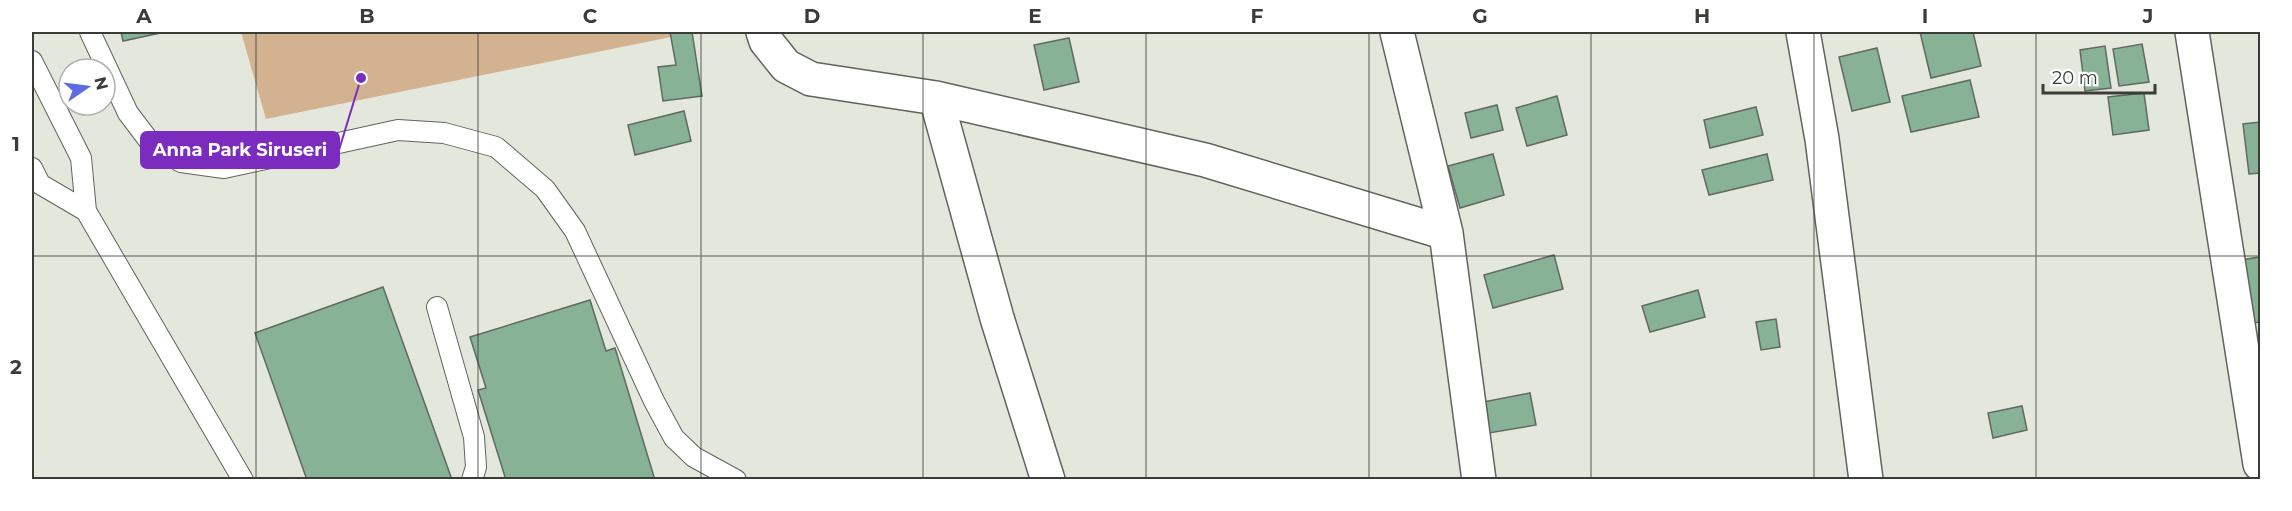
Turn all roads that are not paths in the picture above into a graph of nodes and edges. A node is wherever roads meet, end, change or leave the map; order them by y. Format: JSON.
{"nodes":[{"id":1,"x":90,"y":32,"type":"edge"},
{"id":2,"x":763,"y":32,"type":"edge"},
{"id":3,"x":1397,"y":32,"type":"edge"},
{"id":4,"x":1803,"y":32,"type":"edge"},
{"id":5,"x":2192,"y":32,"type":"edge"},
{"id":6,"x":32,"y":61,"type":"edge"},
{"id":7,"x":936,"y":98,"type":"junction"},
{"id":8,"x":32,"y":168,"type":"edge"},
{"id":9,"x":86,"y":211,"type":"junction"},
{"id":10,"x":1446,"y":233,"type":"junction"},
{"id":11,"x":437,"y":307,"type":"dead end"},
{"id":12,"x":2260,"y":464,"type":"edge"},
{"id":13,"x":243,"y":480,"type":"edge"},
{"id":14,"x":472,"y":480,"type":"edge"},
{"id":15,"x":736,"y":480,"type":"edge"},
{"id":16,"x":1048,"y":480,"type":"edge"},
{"id":17,"x":1479,"y":480,"type":"edge"},
{"id":18,"x":1866,"y":480,"type":"edge"}],
"edges":[{"from":1,"to":15,"type":"lane"},
{"from":2,"to":7,"type":"street"},
{"from":3,"to":10,"type":"street"},
{"from":4,"to":18,"type":"street"},
{"from":5,"to":12,"type":"street"},
{"from":6,"to":9,"type":"lane"},
{"from":7,"to":10,"type":"street"},
{"from":7,"to":16,"type":"street"},
{"from":8,"to":9,"type":"lane"},
{"from":9,"to":13,"type":"lane"},
{"from":10,"to":17,"type":"street"},
{"from":11,"to":14,"type":"lane"}]}
